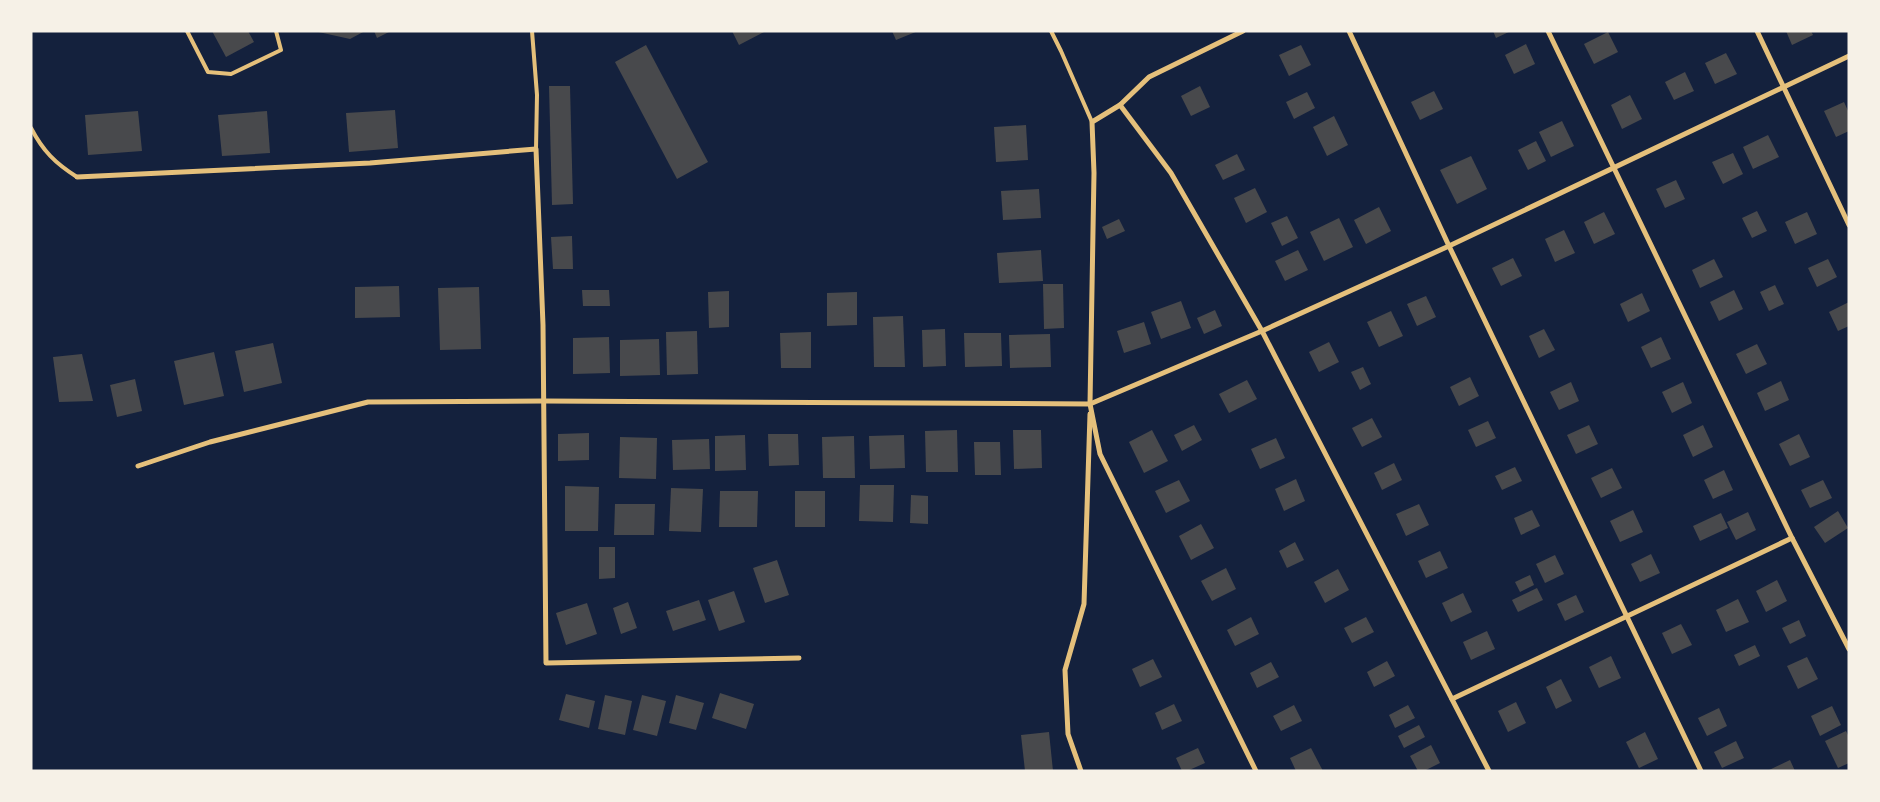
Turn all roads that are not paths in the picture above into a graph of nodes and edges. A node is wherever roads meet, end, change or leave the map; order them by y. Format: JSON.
{"nodes":[{"id":1,"x":187,"y":31,"type":"edge"},
{"id":2,"x":276,"y":31,"type":"edge"},
{"id":3,"x":532,"y":31,"type":"edge"},
{"id":4,"x":1051,"y":31,"type":"edge"},
{"id":5,"x":1243,"y":31,"type":"edge"},
{"id":6,"x":1349,"y":31,"type":"edge"},
{"id":7,"x":1548,"y":31,"type":"edge"},
{"id":8,"x":1757,"y":31,"type":"edge"},
{"id":9,"x":1849,"y":56,"type":"edge"},
{"id":10,"x":1783,"y":86,"type":"junction"},
{"id":11,"x":1120,"y":105,"type":"junction"},
{"id":12,"x":1092,"y":122,"type":"junction"},
{"id":13,"x":31,"y":128,"type":"edge"},
{"id":14,"x":536,"y":149,"type":"junction"},
{"id":15,"x":1613,"y":166,"type":"junction"},
{"id":16,"x":77,"y":177,"type":"joint"},
{"id":17,"x":1849,"y":225,"type":"edge"},
{"id":18,"x":1449,"y":246,"type":"junction"},
{"id":19,"x":1262,"y":332,"type":"junction"},
{"id":20,"x":544,"y":401,"type":"junction"},
{"id":21,"x":1090,"y":404,"type":"junction"},
{"id":22,"x":138,"y":466,"type":"dead end"},
{"id":23,"x":1792,"y":538,"type":"junction"},
{"id":24,"x":1627,"y":616,"type":"junction"},
{"id":25,"x":1849,"y":649,"type":"edge"},
{"id":26,"x":799,"y":658,"type":"dead end"},
{"id":27,"x":1452,"y":699,"type":"junction"},
{"id":28,"x":1081,"y":771,"type":"edge"},
{"id":29,"x":1256,"y":771,"type":"edge"},
{"id":30,"x":1489,"y":771,"type":"edge"},
{"id":31,"x":1701,"y":771,"type":"edge"}],
"edges":[{"from":1,"to":2,"type":"lane"},
{"from":3,"to":14,"type":"lane"},
{"from":4,"to":12,"type":"lane"},
{"from":5,"to":11,"type":"street"},
{"from":6,"to":18,"type":"street"},
{"from":7,"to":15,"type":"street"},
{"from":8,"to":10,"type":"street"},
{"from":9,"to":10,"type":"street"},
{"from":10,"to":15,"type":"street"},
{"from":10,"to":17,"type":"street"},
{"from":11,"to":12,"type":"street"},
{"from":11,"to":19,"type":"street"},
{"from":12,"to":21,"type":"street"},
{"from":13,"to":16,"type":"lane"},
{"from":14,"to":16,"type":"street"},
{"from":14,"to":20,"type":"street"},
{"from":15,"to":18,"type":"street"},
{"from":15,"to":23,"type":"street"},
{"from":18,"to":19,"type":"street"},
{"from":18,"to":24,"type":"street"},
{"from":19,"to":21,"type":"street"},
{"from":19,"to":27,"type":"street"},
{"from":20,"to":21,"type":"street"},
{"from":20,"to":22,"type":"street"},
{"from":20,"to":26,"type":"street"},
{"from":21,"to":28,"type":"street"},
{"from":21,"to":29,"type":"street"},
{"from":23,"to":24,"type":"street"},
{"from":23,"to":25,"type":"street"},
{"from":24,"to":27,"type":"street"},
{"from":24,"to":31,"type":"street"},
{"from":27,"to":30,"type":"street"}]}
